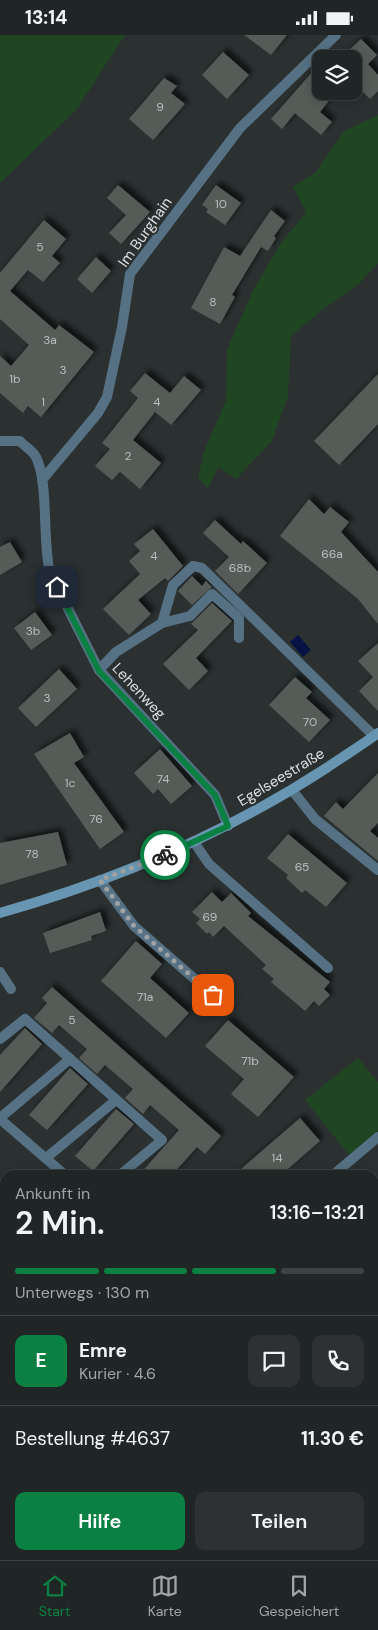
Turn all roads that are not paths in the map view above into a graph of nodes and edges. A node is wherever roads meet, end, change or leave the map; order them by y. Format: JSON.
{"nodes":[{"id":1,"x":336,"y":35,"type":"edge"},
{"id":2,"x":0,"y":441,"type":"edge"},
{"id":3,"x":42,"y":480,"type":"junction"},
{"id":4,"x":162,"y":623,"type":"junction"},
{"id":5,"x":239,"y":638,"type":"dead end"},
{"id":6,"x":99,"y":671,"type":"junction"},
{"id":7,"x":376,"y":734,"type":"edge"},
{"id":8,"x":292,"y":790,"type":"junction"},
{"id":9,"x":228,"y":826,"type":"junction"},
{"id":10,"x":194,"y":842,"type":"junction"},
{"id":11,"x":378,"y":870,"type":"edge"},
{"id":12,"x":100,"y":880,"type":"junction"},
{"id":13,"x":0,"y":913,"type":"edge"},
{"id":14,"x":328,"y":968,"type":"dead end"},
{"id":15,"x":0,"y":972,"type":"edge"},
{"id":16,"x":11,"y":989,"type":"dead end"},
{"id":17,"x":213,"y":995,"type":"dead end"},
{"id":18,"x":0,"y":1039,"type":"edge"},
{"id":19,"x":70,"y":1059,"type":"junction"},
{"id":20,"x":116,"y":1099,"type":"junction"},
{"id":21,"x":0,"y":1119,"type":"edge"},
{"id":22,"x":378,"y":1137,"type":"edge"},
{"id":23,"x":46,"y":1158,"type":"junction"},
{"id":24,"x":59,"y":1170,"type":"edge"},
{"id":25,"x":126,"y":1170,"type":"edge"},
{"id":26,"x":339,"y":1170,"type":"edge"}],
"edges":[{"from":1,"to":3,"type":"street","name":"Im Burghain"},
{"from":2,"to":3,"type":"street","name":"Lehenweg"},
{"from":3,"to":6,"type":"street","name":"Lehenweg"},
{"from":4,"to":5,"type":"street"},
{"from":4,"to":6,"type":"street"},
{"from":4,"to":7,"type":"street"},
{"from":6,"to":9,"type":"street","name":"Lehenweg"},
{"from":7,"to":8,"type":"street","name":"Egelseestraße"},
{"from":8,"to":9,"type":"street","name":"Egelseestraße"},
{"from":8,"to":11,"type":"street"},
{"from":9,"to":10,"type":"street","name":"Egelseestraße"},
{"from":10,"to":12,"type":"street","name":"Egelseestraße"},
{"from":10,"to":14,"type":"street"},
{"from":12,"to":13,"type":"street","name":"Egelseestraße"},
{"from":12,"to":17,"type":"street"},
{"from":15,"to":16,"type":"street"},
{"from":18,"to":19,"type":"street"},
{"from":19,"to":20,"type":"street"},
{"from":19,"to":21,"type":"street"},
{"from":20,"to":23,"type":"street"},
{"from":20,"to":25,"type":"street"},
{"from":21,"to":23,"type":"street"},
{"from":22,"to":26,"type":"street"},
{"from":23,"to":24,"type":"street"}]}
